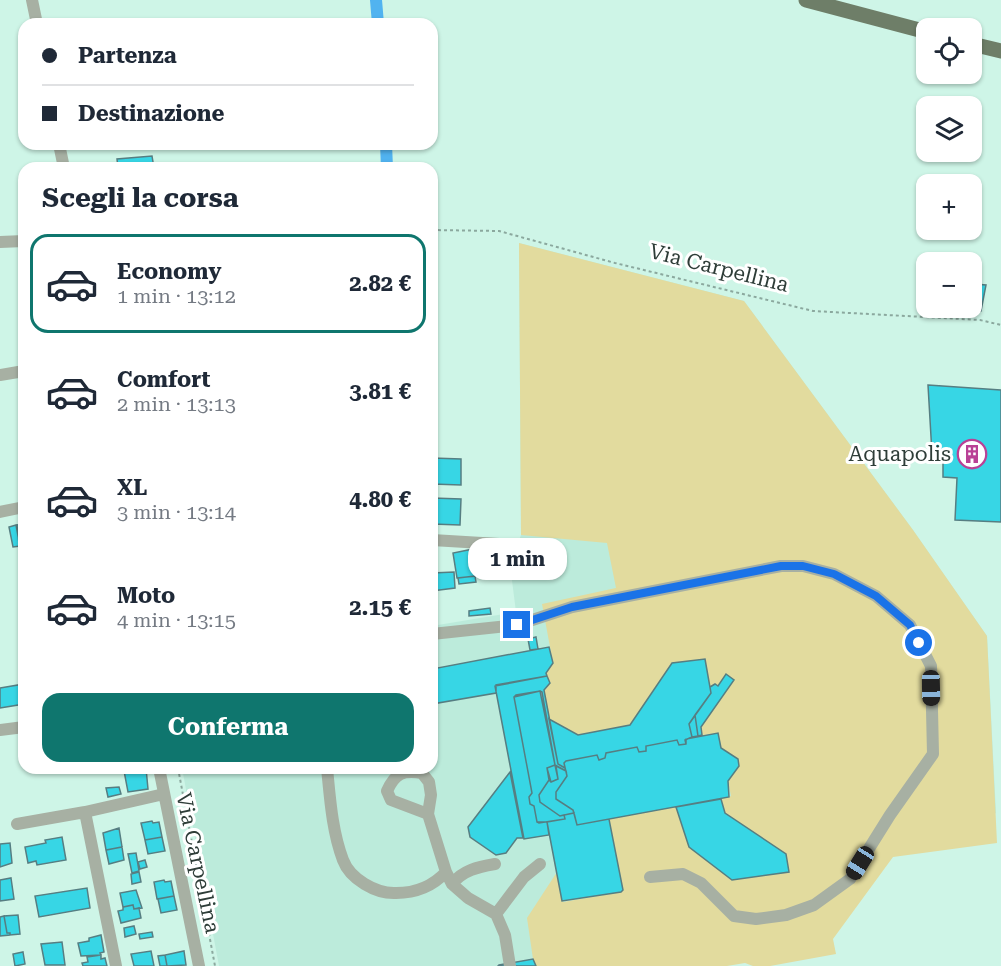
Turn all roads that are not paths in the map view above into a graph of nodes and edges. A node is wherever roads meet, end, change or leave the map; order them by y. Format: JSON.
{"nodes":[{"id":1,"x":806,"y":0,"type":"edge"},
{"id":2,"x":916,"y":29,"type":"edge"},
{"id":3,"x":982,"y":46,"type":"edge"},
{"id":4,"x":1001,"y":51,"type":"edge"},
{"id":5,"x":18,"y":241,"type":"edge"},
{"id":6,"x":0,"y":242,"type":"edge"},
{"id":7,"x":18,"y":372,"type":"edge"},
{"id":8,"x":0,"y":375,"type":"edge"},
{"id":9,"x":18,"y":508,"type":"edge"},
{"id":10,"x":0,"y":512,"type":"edge"},
{"id":11,"x":438,"y":540,"type":"edge"},
{"id":12,"x":499,"y":544,"type":"dead end"},
{"id":13,"x":438,"y":633,"type":"edge"},
{"id":14,"x":18,"y":728,"type":"edge"},
{"id":15,"x":0,"y":730,"type":"edge"},
{"id":16,"x":160,"y":774,"type":"edge"},
{"id":17,"x":328,"y":774,"type":"edge"},
{"id":18,"x":164,"y":794,"type":"junction"},
{"id":19,"x":85,"y":812,"type":"junction"},
{"id":20,"x":428,"y":814,"type":"dead end"},
{"id":21,"x":16,"y":824,"type":"dead end"},
{"id":22,"x":495,"y":864,"type":"dead end"},
{"id":23,"x":540,"y":864,"type":"dead end"},
{"id":24,"x":446,"y":872,"type":"junction"},
{"id":25,"x":650,"y":877,"type":"dead end"},
{"id":26,"x":452,"y":884,"type":"junction"},
{"id":27,"x":496,"y":914,"type":"junction"},
{"id":28,"x":116,"y":966,"type":"edge"},
{"id":29,"x":199,"y":966,"type":"edge"},
{"id":30,"x":510,"y":966,"type":"edge"}],
"edges":[{"from":1,"to":2,"type":"main road"},
{"from":3,"to":4,"type":"main road"},
{"from":5,"to":6,"type":"street"},
{"from":7,"to":8,"type":"street"},
{"from":9,"to":10,"type":"street"},
{"from":11,"to":12,"type":"street"},
{"from":13,"to":25,"type":"street"},
{"from":14,"to":15,"type":"street"},
{"from":16,"to":18,"type":"street","name":"Via Carpellina"},
{"from":17,"to":24,"type":"street"},
{"from":18,"to":19,"type":"street"},
{"from":18,"to":29,"type":"street","name":"Via Carpellina"},
{"from":19,"to":21,"type":"street"},
{"from":19,"to":28,"type":"street"},
{"from":20,"to":24,"type":"street"},
{"from":22,"to":26,"type":"street"},
{"from":23,"to":27,"type":"street"},
{"from":24,"to":26,"type":"street"},
{"from":26,"to":27,"type":"street"},
{"from":27,"to":30,"type":"street"}]}
